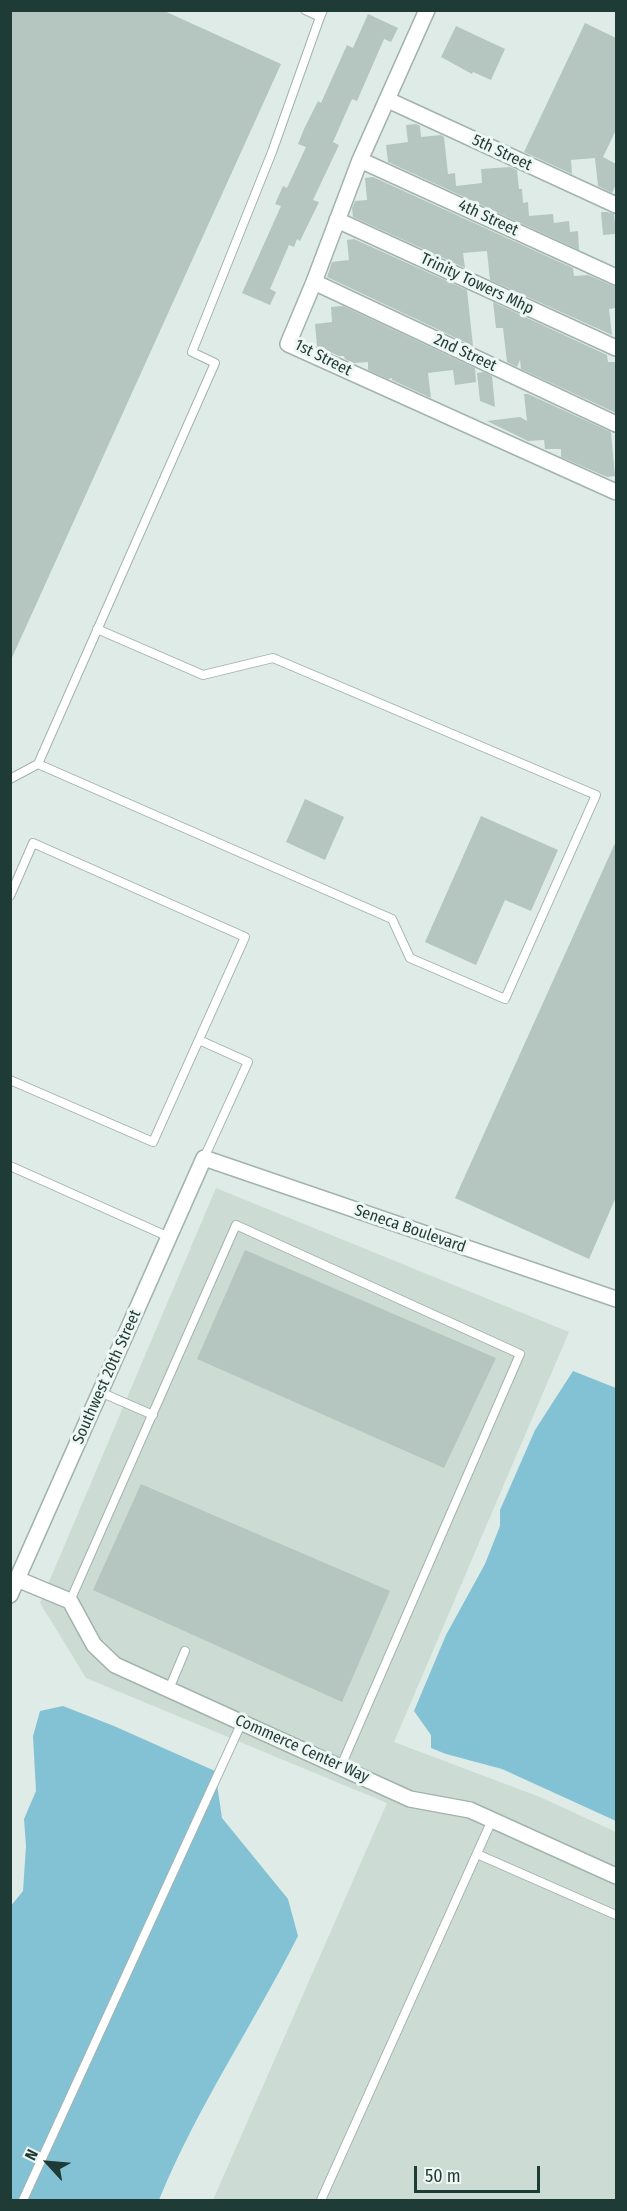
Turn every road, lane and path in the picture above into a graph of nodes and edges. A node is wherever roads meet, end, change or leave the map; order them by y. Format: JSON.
{"nodes":[{"id":1,"x":305,"y":10,"type":"edge"},
{"id":2,"x":427,"y":10,"type":"edge"},
{"id":3,"x":322,"y":14,"type":"edge"},
{"id":4,"x":388,"y":100,"type":"junction"},
{"id":5,"x":360,"y":160,"type":"junction"},
{"id":6,"x":616,"y":205,"type":"edge"},
{"id":7,"x":337,"y":220,"type":"junction"},
{"id":8,"x":616,"y":277,"type":"edge"},
{"id":9,"x":314,"y":282,"type":"junction"},
{"id":10,"x":616,"y":348,"type":"edge"},
{"id":11,"x":616,"y":424,"type":"edge"},
{"id":12,"x":616,"y":492,"type":"edge"},
{"id":13,"x":97,"y":629,"type":"junction"},
{"id":14,"x":38,"y":764,"type":"junction"},
{"id":15,"x":10,"y":779,"type":"edge"},
{"id":16,"x":10,"y":896,"type":"edge"},
{"id":17,"x":199,"y":1040,"type":"junction"},
{"id":18,"x":10,"y":1080,"type":"edge"},
{"id":19,"x":204,"y":1158,"type":"junction"},
{"id":20,"x":10,"y":1166,"type":"edge"},
{"id":21,"x":169,"y":1237,"type":"junction"},
{"id":22,"x":616,"y":1299,"type":"edge"},
{"id":23,"x":100,"y":1392,"type":"junction"},
{"id":24,"x":153,"y":1415,"type":"junction"},
{"id":25,"x":18,"y":1579,"type":"junction"},
{"id":26,"x":10,"y":1595,"type":"edge"},
{"id":27,"x":70,"y":1601,"type":"junction"},
{"id":28,"x":185,"y":1651,"type":"dead end"},
{"id":29,"x":169,"y":1689,"type":"junction"},
{"id":30,"x":242,"y":1722,"type":"junction"},
{"id":31,"x":341,"y":1766,"type":"junction"},
{"id":32,"x":492,"y":1820,"type":"junction"},
{"id":33,"x":477,"y":1854,"type":"junction"},
{"id":34,"x":616,"y":1876,"type":"edge"},
{"id":35,"x":616,"y":1915,"type":"edge"},
{"id":36,"x":23,"y":2200,"type":"edge"},
{"id":37,"x":321,"y":2200,"type":"edge"}],
"edges":[{"from":1,"to":3,"type":"lane"},
{"from":2,"to":4,"type":"street","name":"1st Street"},
{"from":3,"to":13,"type":"lane"},
{"from":4,"to":5,"type":"street","name":"1st Street"},
{"from":4,"to":6,"type":"street","name":"5th Street"},
{"from":5,"to":7,"type":"street","name":"1st Street"},
{"from":5,"to":8,"type":"street","name":"4th Street"},
{"from":7,"to":9,"type":"street","name":"1st Street"},
{"from":7,"to":10,"type":"street","name":"Trinity Towers Mhp"},
{"from":9,"to":11,"type":"street","name":"2nd Street"},
{"from":9,"to":12,"type":"street","name":"1st Street"},
{"from":13,"to":14,"type":"lane"},
{"from":13,"to":14,"type":"lane"},
{"from":14,"to":15,"type":"lane"},
{"from":16,"to":17,"type":"lane"},
{"from":17,"to":18,"type":"lane"},
{"from":17,"to":19,"type":"lane"},
{"from":19,"to":21,"type":"street","name":"Southwest 20th Street"},
{"from":19,"to":22,"type":"street","name":"Seneca Boulevard"},
{"from":20,"to":21,"type":"lane"},
{"from":21,"to":23,"type":"street","name":"Southwest 20th Street"},
{"from":23,"to":24,"type":"lane"},
{"from":23,"to":25,"type":"street","name":"Southwest 20th Street"},
{"from":24,"to":27,"type":"lane"},
{"from":24,"to":31,"type":"lane"},
{"from":25,"to":26,"type":"street","name":"Southwest 20th Street"},
{"from":25,"to":27,"type":"street"},
{"from":27,"to":29,"type":"street","name":"Commerce Center Way"},
{"from":28,"to":29,"type":"lane"},
{"from":29,"to":30,"type":"street","name":"Commerce Center Way"},
{"from":30,"to":31,"type":"street","name":"Commerce Center Way"},
{"from":30,"to":36,"type":"lane"},
{"from":31,"to":32,"type":"street","name":"Commerce Center Way"},
{"from":32,"to":33,"type":"lane"},
{"from":32,"to":34,"type":"street","name":"Commerce Center Way"},
{"from":33,"to":35,"type":"lane"},
{"from":33,"to":37,"type":"lane"}]}
